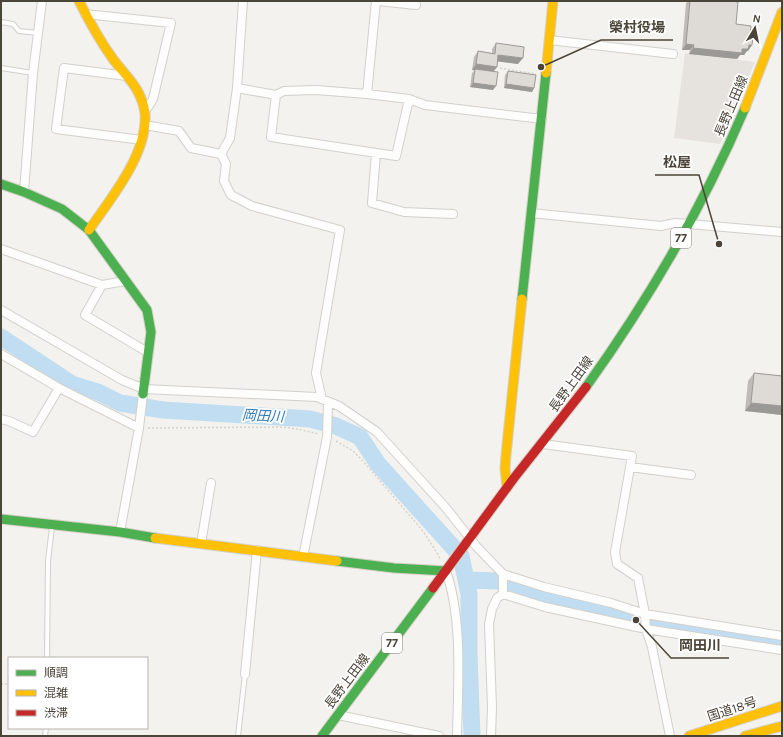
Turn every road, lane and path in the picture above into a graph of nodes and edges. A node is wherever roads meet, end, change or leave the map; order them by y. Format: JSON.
{"nodes":[{"id":1,"x":42,"y":1,"type":"edge"},
{"id":2,"x":79,"y":1,"type":"edge"},
{"id":3,"x":243,"y":1,"type":"edge"},
{"id":4,"x":377,"y":1,"type":"edge"},
{"id":5,"x":553,"y":1,"type":"edge"},
{"id":6,"x":416,"y":5,"type":"dead end"},
{"id":7,"x":782,"y":12,"type":"edge"},
{"id":8,"x":85,"y":14,"type":"junction"},
{"id":9,"x":1,"y":22,"type":"edge"},
{"id":10,"x":38,"y":34,"type":"junction"},
{"id":11,"x":549,"y":40,"type":"junction"},
{"id":12,"x":674,"y":54,"type":"dead end"},
{"id":13,"x":1,"y":68,"type":"edge"},
{"id":14,"x":500,"y":68,"type":"dead end"},
{"id":15,"x":33,"y":72,"type":"junction"},
{"id":16,"x":546,"y":75,"type":"junction"},
{"id":17,"x":127,"y":76,"type":"junction"},
{"id":18,"x":237,"y":88,"type":"junction"},
{"id":19,"x":276,"y":94,"type":"junction"},
{"id":20,"x":367,"y":94,"type":"junction"},
{"id":21,"x":409,"y":99,"type":"junction"},
{"id":22,"x":145,"y":112,"type":"junction"},
{"id":23,"x":542,"y":120,"type":"junction"},
{"id":24,"x":145,"y":125,"type":"junction"},
{"id":25,"x":142,"y":140,"type":"junction"},
{"id":26,"x":376,"y":153,"type":"junction"},
{"id":27,"x":221,"y":154,"type":"junction"},
{"id":28,"x":1,"y":184,"type":"edge"},
{"id":29,"x":24,"y":192,"type":"junction"},
{"id":30,"x":531,"y":213,"type":"junction"},
{"id":31,"x":453,"y":214,"type":"dead end"},
{"id":32,"x":689,"y":224,"type":"junction"},
{"id":33,"x":89,"y":230,"type":"junction"},
{"id":34,"x":782,"y":232,"type":"edge"},
{"id":35,"x":1,"y":249,"type":"edge"},
{"id":36,"x":125,"y":281,"type":"junction"},
{"id":37,"x":102,"y":285,"type":"junction"},
{"id":38,"x":1,"y":310,"type":"edge"},
{"id":39,"x":149,"y":353,"type":"junction"},
{"id":40,"x":1,"y":354,"type":"edge"},
{"id":41,"x":59,"y":388,"type":"junction"},
{"id":42,"x":144,"y":391,"type":"junction"},
{"id":43,"x":325,"y":401,"type":"junction"},
{"id":44,"x":1,"y":419,"type":"edge"},
{"id":45,"x":139,"y":428,"type":"junction"},
{"id":46,"x":327,"y":437,"type":"junction"},
{"id":47,"x":543,"y":444,"type":"junction"},
{"id":48,"x":630,"y":467,"type":"junction"},
{"id":49,"x":691,"y":475,"type":"dead end"},
{"id":50,"x":210,"y":483,"type":"dead end"},
{"id":51,"x":507,"y":488,"type":"junction"},
{"id":52,"x":1,"y":519,"type":"edge"},
{"id":53,"x":52,"y":524,"type":"junction"},
{"id":54,"x":120,"y":532,"type":"junction"},
{"id":55,"x":470,"y":538,"type":"junction"},
{"id":56,"x":201,"y":544,"type":"junction"},
{"id":57,"x":257,"y":550,"type":"junction"},
{"id":58,"x":303,"y":557,"type":"junction"},
{"id":59,"x":446,"y":571,"type":"junction"},
{"id":60,"x":503,"y":576,"type":"junction"},
{"id":61,"x":503,"y":592,"type":"junction"},
{"id":62,"x":645,"y":616,"type":"junction"},
{"id":63,"x":646,"y":628,"type":"junction"},
{"id":64,"x":782,"y":636,"type":"edge"},
{"id":65,"x":782,"y":650,"type":"edge"},
{"id":66,"x":47,"y":657,"type":"edge"},
{"id":67,"x":245,"y":674,"type":"joint"},
{"id":68,"x":782,"y":706,"type":"edge"},
{"id":69,"x":338,"y":715,"type":"junction"},
{"id":70,"x":782,"y":726,"type":"edge"},
{"id":71,"x":238,"y":736,"type":"edge"},
{"id":72,"x":322,"y":736,"type":"edge"},
{"id":73,"x":439,"y":736,"type":"edge"},
{"id":74,"x":457,"y":736,"type":"edge"},
{"id":75,"x":491,"y":736,"type":"edge"},
{"id":76,"x":670,"y":736,"type":"edge"},
{"id":77,"x":689,"y":736,"type":"edge"},
{"id":78,"x":745,"y":736,"type":"edge"}],
"edges":[{"from":1,"to":10,"type":"street"},
{"from":2,"to":8,"type":"main road"},
{"from":3,"to":18,"type":"street"},
{"from":4,"to":6,"type":"street"},
{"from":4,"to":20,"type":"street"},
{"from":5,"to":11,"type":"main road"},
{"from":7,"to":32,"type":"main road","name":"長野上田線","number":"77"},
{"from":8,"to":17,"type":"main road"},
{"from":8,"to":22,"type":"street"},
{"from":9,"to":10,"type":"lane"},
{"from":10,"to":15,"type":"street"},
{"from":11,"to":12,"type":"street"},
{"from":11,"to":16,"type":"main road"},
{"from":13,"to":15,"type":"lane"},
{"from":14,"to":16,"type":"path"},
{"from":15,"to":29,"type":"street"},
{"from":16,"to":23,"type":"main road"},
{"from":17,"to":22,"type":"main road"},
{"from":17,"to":25,"type":"street"},
{"from":18,"to":19,"type":"street"},
{"from":18,"to":27,"type":"street"},
{"from":19,"to":20,"type":"street"},
{"from":19,"to":26,"type":"street"},
{"from":20,"to":21,"type":"street"},
{"from":21,"to":23,"type":"street"},
{"from":21,"to":26,"type":"street"},
{"from":22,"to":24,"type":"main road"},
{"from":23,"to":30,"type":"main road"},
{"from":24,"to":25,"type":"main road"},
{"from":24,"to":27,"type":"street"},
{"from":25,"to":33,"type":"main road"},
{"from":26,"to":31,"type":"street"},
{"from":27,"to":43,"type":"street"},
{"from":28,"to":29,"type":"main road"},
{"from":29,"to":33,"type":"main road"},
{"from":30,"to":32,"type":"street"},
{"from":30,"to":51,"type":"main road"},
{"from":32,"to":34,"type":"street"},
{"from":32,"to":47,"type":"main road","name":"長野上田線","number":"77"},
{"from":33,"to":36,"type":"main road"},
{"from":35,"to":37,"type":"street"},
{"from":36,"to":37,"type":"street"},
{"from":36,"to":39,"type":"main road"},
{"from":37,"to":39,"type":"street"},
{"from":38,"to":42,"type":"street"},
{"from":39,"to":42,"type":"main road"},
{"from":40,"to":41,"type":"street"},
{"from":41,"to":44,"type":"street"},
{"from":41,"to":45,"type":"street"},
{"from":42,"to":43,"type":"street"},
{"from":42,"to":45,"type":"street"},
{"from":43,"to":46,"type":"street"},
{"from":43,"to":55,"type":"street"},
{"from":45,"to":46,"type":"path"},
{"from":45,"to":54,"type":"street"},
{"from":46,"to":58,"type":"street"},
{"from":46,"to":59,"type":"path"},
{"from":47,"to":48,"type":"street"},
{"from":47,"to":51,"type":"main road","name":"長野上田線","number":"77"},
{"from":48,"to":49,"type":"street"},
{"from":48,"to":62,"type":"street"},
{"from":50,"to":56,"type":"street"},
{"from":51,"to":55,"type":"main road","name":"長野上田線","number":"77"},
{"from":52,"to":53,"type":"main road"},
{"from":53,"to":54,"type":"main road"},
{"from":53,"to":66,"type":"lane"},
{"from":54,"to":56,"type":"main road"},
{"from":55,"to":59,"type":"main road","name":"長野上田線","number":"77"},
{"from":55,"to":60,"type":"street"},
{"from":56,"to":57,"type":"main road"},
{"from":57,"to":58,"type":"main road"},
{"from":57,"to":67,"type":"street"},
{"from":58,"to":59,"type":"main road"},
{"from":59,"to":69,"type":"main road","name":"長野上田線","number":"77"},
{"from":59,"to":74,"type":"street"},
{"from":60,"to":61,"type":"street"},
{"from":60,"to":62,"type":"street"},
{"from":61,"to":63,"type":"street"},
{"from":61,"to":75,"type":"street"},
{"from":62,"to":63,"type":"street"},
{"from":62,"to":64,"type":"street"},
{"from":63,"to":65,"type":"street"},
{"from":63,"to":76,"type":"street"},
{"from":67,"to":71,"type":"lane"},
{"from":68,"to":77,"type":"main road","name":"国道18号"},
{"from":69,"to":72,"type":"main road","name":"長野上田線","number":"77"},
{"from":69,"to":73,"type":"street"},
{"from":70,"to":78,"type":"main road"}]}
